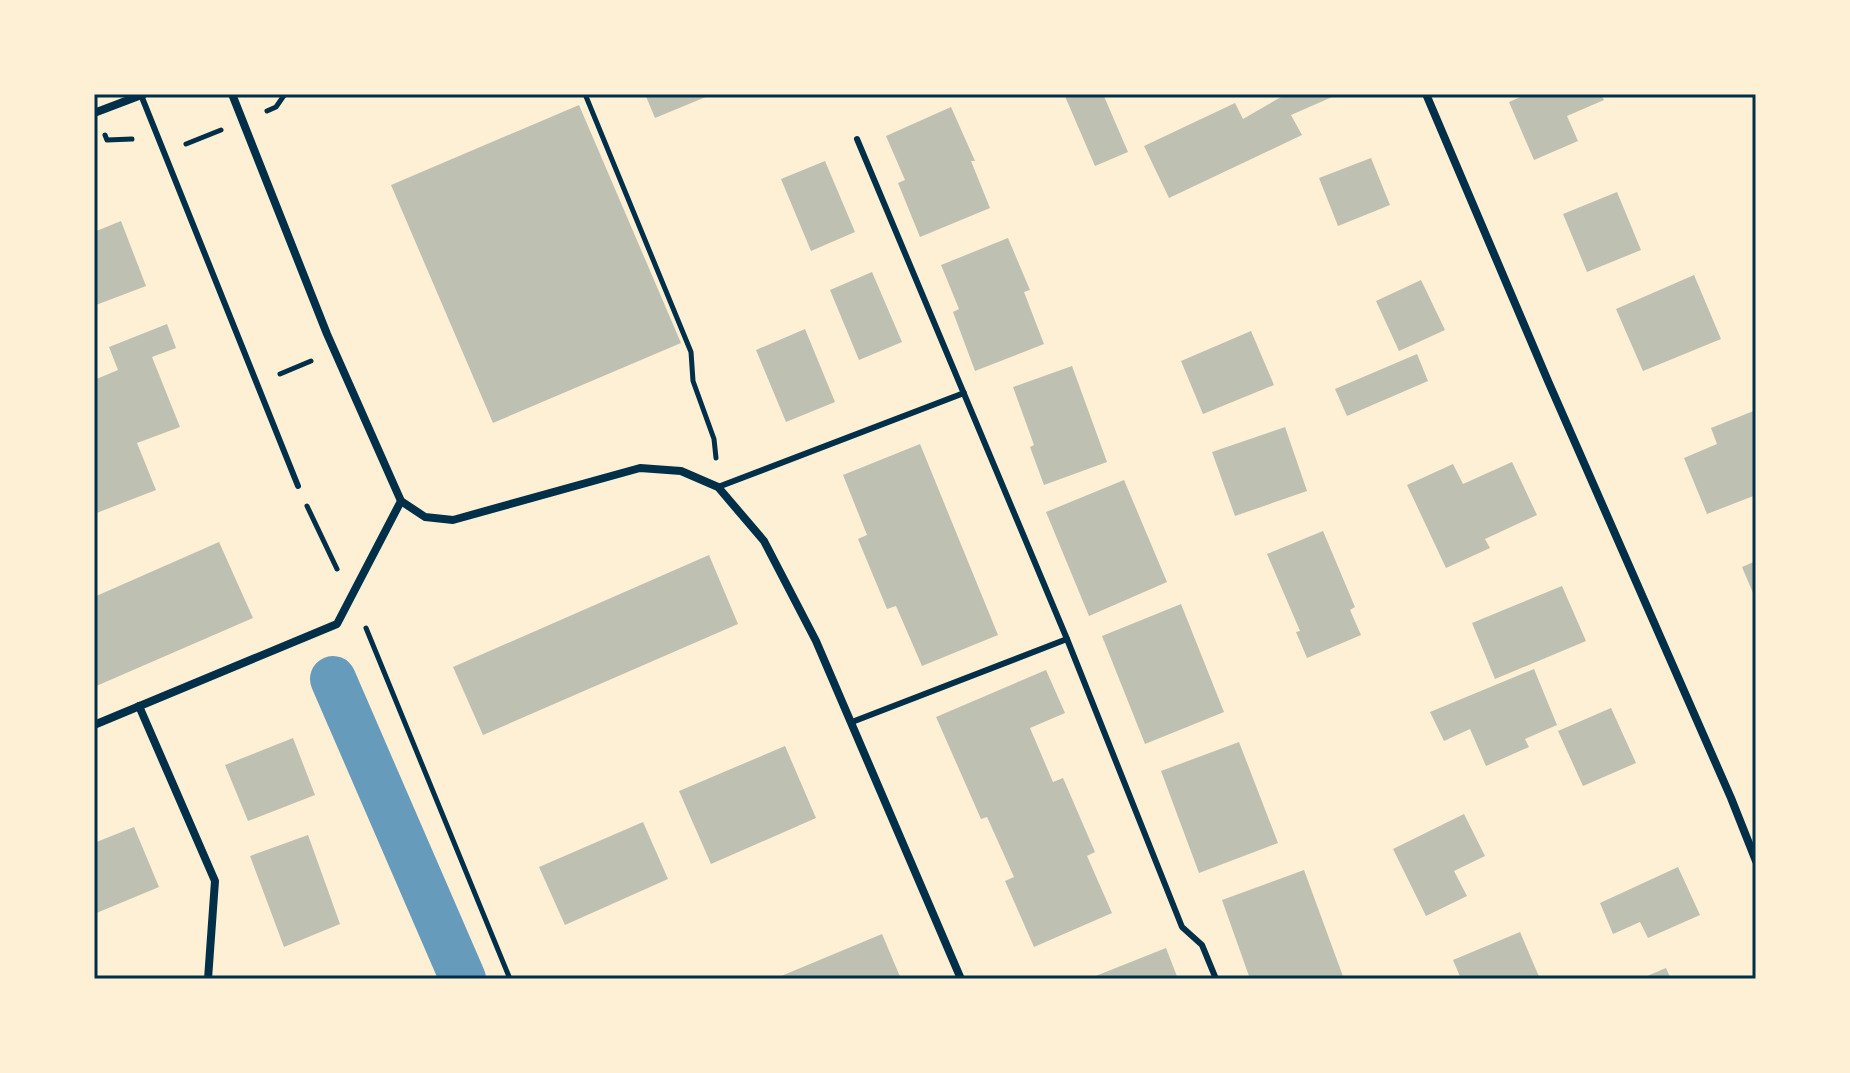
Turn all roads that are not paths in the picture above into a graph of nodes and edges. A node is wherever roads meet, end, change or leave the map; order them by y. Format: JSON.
{"nodes":[{"id":1,"x":141,"y":94,"type":"edge"},
{"id":2,"x":232,"y":94,"type":"edge"},
{"id":3,"x":1426,"y":94,"type":"edge"},
{"id":4,"x":94,"y":113,"type":"edge"},
{"id":5,"x":857,"y":139,"type":"dead end"},
{"id":6,"x":964,"y":393,"type":"junction"},
{"id":7,"x":298,"y":486,"type":"road end"},
{"id":8,"x":718,"y":487,"type":"junction"},
{"id":9,"x":401,"y":501,"type":"junction"},
{"id":10,"x":1067,"y":639,"type":"junction"},
{"id":11,"x":139,"y":706,"type":"junction"},
{"id":12,"x":852,"y":722,"type":"junction"},
{"id":13,"x":94,"y":725,"type":"edge"},
{"id":14,"x":1756,"y":861,"type":"edge"},
{"id":15,"x":208,"y":979,"type":"edge"},
{"id":16,"x":961,"y":979,"type":"edge"},
{"id":17,"x":1216,"y":979,"type":"edge"}],
"edges":[{"from":1,"to":4,"type":"street"},
{"from":1,"to":7,"type":"lane"},
{"from":2,"to":9,"type":"street"},
{"from":3,"to":14,"type":"street"},
{"from":5,"to":6,"type":"lane"},
{"from":6,"to":8,"type":"lane"},
{"from":6,"to":10,"type":"lane"},
{"from":8,"to":9,"type":"street"},
{"from":8,"to":12,"type":"street"},
{"from":9,"to":11,"type":"street"},
{"from":10,"to":12,"type":"lane"},
{"from":10,"to":17,"type":"lane"},
{"from":11,"to":13,"type":"street"},
{"from":11,"to":15,"type":"street"},
{"from":12,"to":16,"type":"street"}]}
